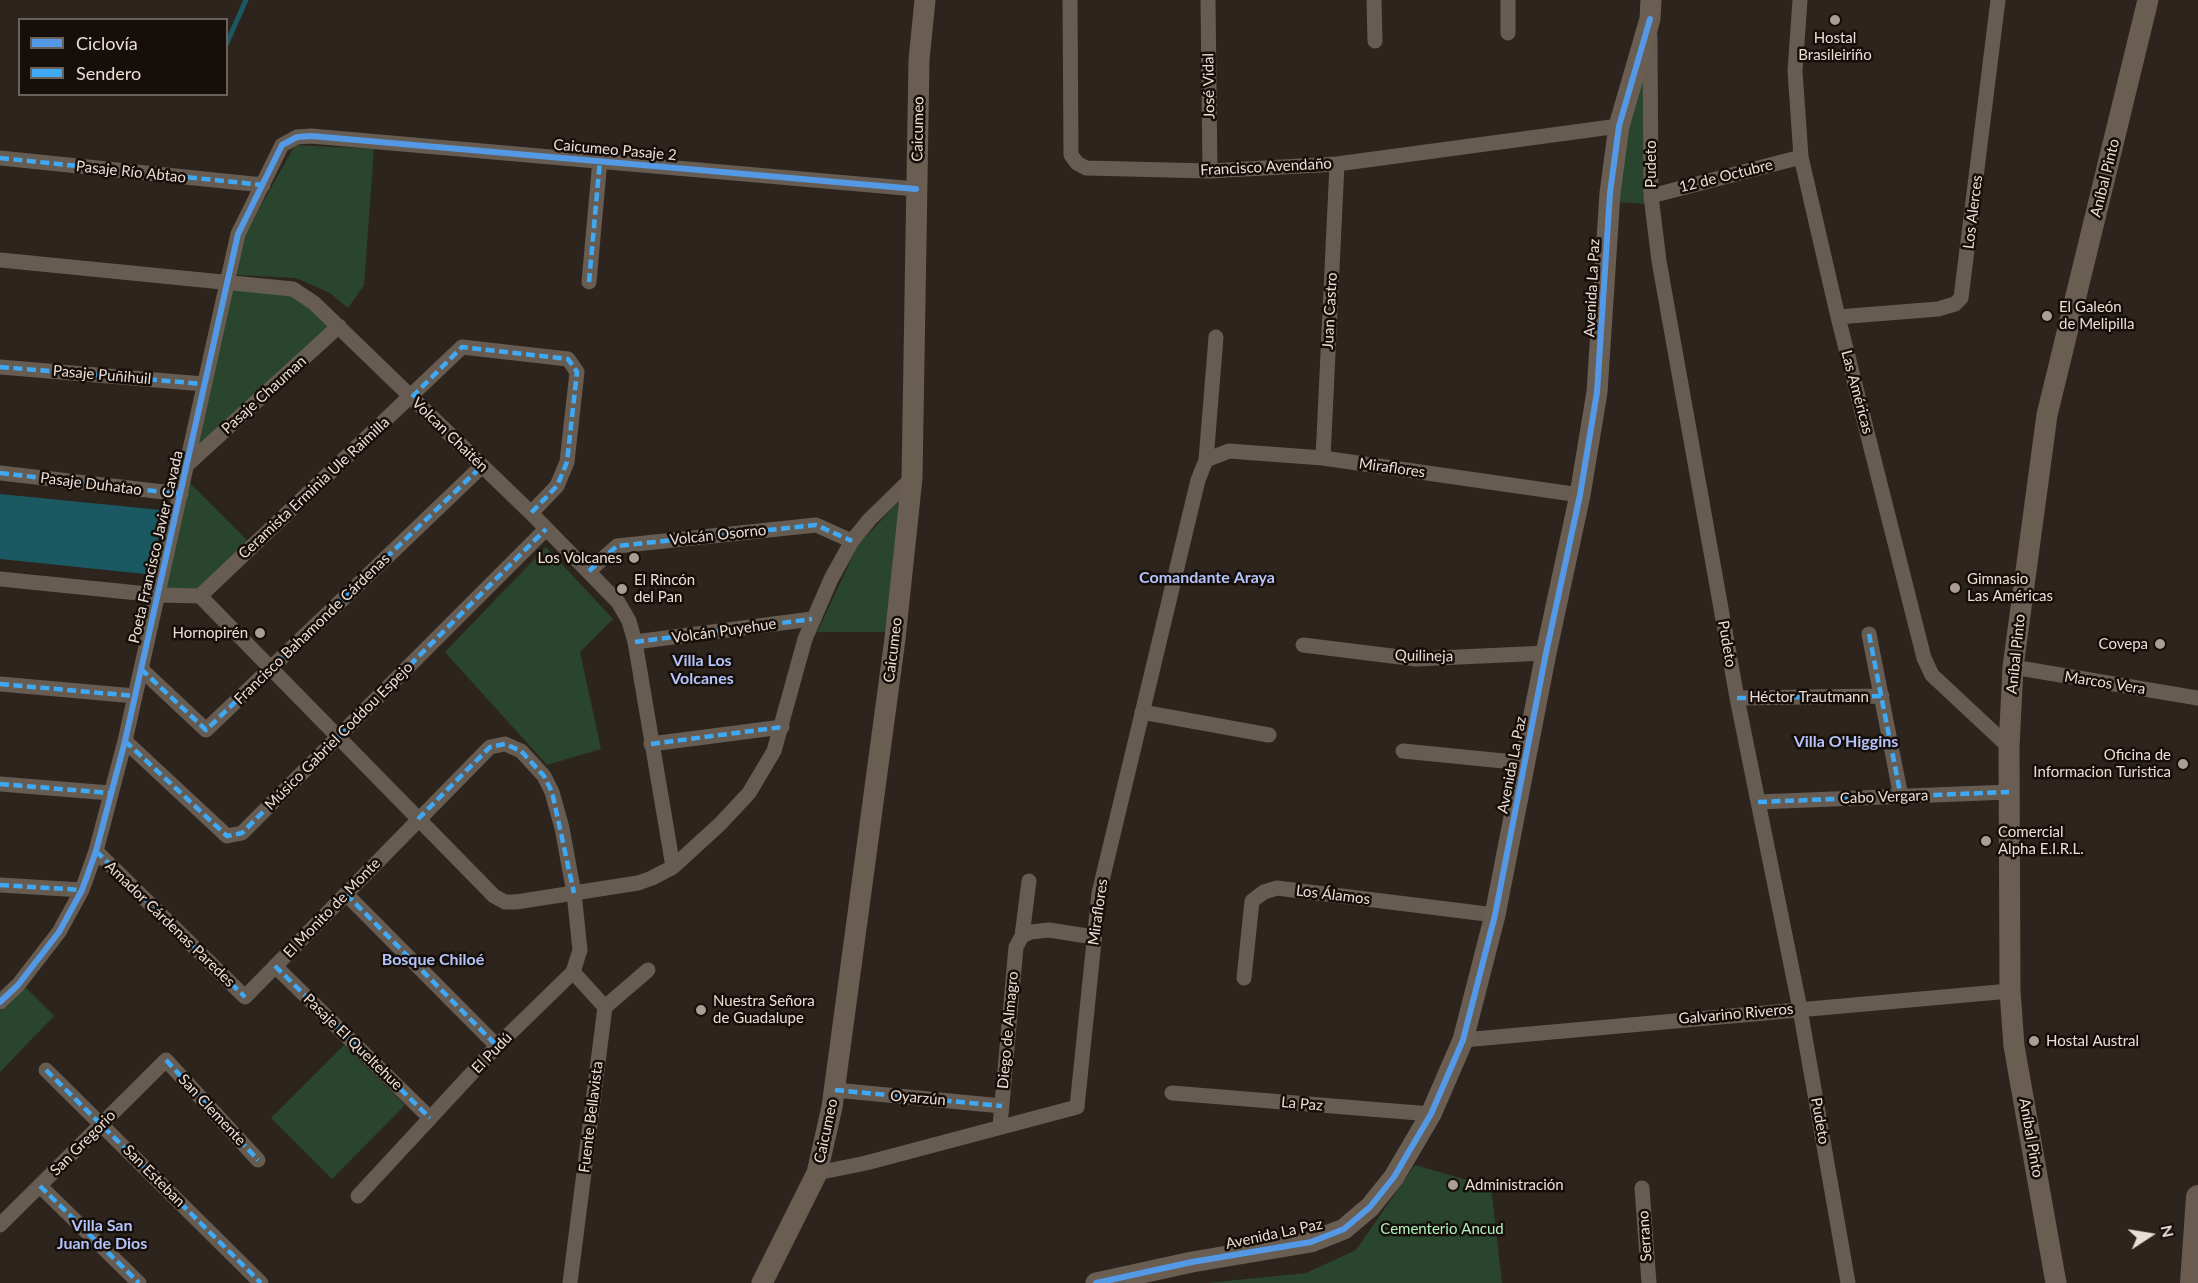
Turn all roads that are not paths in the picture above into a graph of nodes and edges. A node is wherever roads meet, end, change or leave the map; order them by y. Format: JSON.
{"nodes":[{"id":1,"x":925,"y":0,"type":"edge"},
{"id":2,"x":1070,"y":0,"type":"edge"},
{"id":3,"x":1208,"y":0,"type":"edge"},
{"id":4,"x":1374,"y":0,"type":"edge"},
{"id":5,"x":1508,"y":0,"type":"edge"},
{"id":6,"x":1800,"y":0,"type":"edge"},
{"id":7,"x":1998,"y":0,"type":"edge"},
{"id":8,"x":2148,"y":0,"type":"edge"},
{"id":9,"x":1651,"y":10,"type":"edge"},
{"id":10,"x":1508,"y":33,"type":"dead end"},
{"id":11,"x":1375,"y":41,"type":"dead end"},
{"id":12,"x":1619,"y":126,"type":"junction"},
{"id":13,"x":311,"y":136,"type":"joint"},
{"id":14,"x":1801,"y":157,"type":"junction"},
{"id":15,"x":0,"y":158,"type":"edge"},
{"id":16,"x":600,"y":160,"type":"junction"},
{"id":17,"x":1337,"y":164,"type":"junction"},
{"id":18,"x":1210,"y":171,"type":"junction"},
{"id":19,"x":263,"y":185,"type":"junction"},
{"id":20,"x":916,"y":189,"type":"junction"},
{"id":21,"x":1651,"y":195,"type":"junction"},
{"id":22,"x":0,"y":260,"type":"edge"},
{"id":23,"x":229,"y":282,"type":"junction"},
{"id":24,"x":589,"y":282,"type":"dead end"},
{"id":25,"x":1838,"y":317,"type":"junction"},
{"id":26,"x":339,"y":326,"type":"junction"},
{"id":27,"x":1216,"y":337,"type":"dead end"},
{"id":28,"x":0,"y":367,"type":"edge"},
{"id":29,"x":204,"y":384,"type":"junction"},
{"id":30,"x":412,"y":397,"type":"junction"},
{"id":31,"x":1323,"y":458,"type":"junction"},
{"id":32,"x":1206,"y":460,"type":"junction"},
{"id":33,"x":188,"y":464,"type":"junction"},
{"id":34,"x":482,"y":466,"type":"junction"},
{"id":35,"x":0,"y":473,"type":"edge"},
{"id":36,"x":912,"y":478,"type":"junction"},
{"id":37,"x":181,"y":495,"type":"junction"},
{"id":38,"x":1580,"y":495,"type":"junction"},
{"id":39,"x":531,"y":513,"type":"junction"},
{"id":40,"x":546,"y":529,"type":"junction"},
{"id":41,"x":852,"y":541,"type":"junction"},
{"id":42,"x":589,"y":571,"type":"junction"},
{"id":43,"x":0,"y":579,"type":"edge"},
{"id":44,"x":158,"y":595,"type":"junction"},
{"id":45,"x":200,"y":596,"type":"junction"},
{"id":46,"x":813,"y":619,"type":"junction"},
{"id":47,"x":1869,"y":634,"type":"dead end"},
{"id":48,"x":636,"y":642,"type":"junction"},
{"id":49,"x":1303,"y":645,"type":"dead end"},
{"id":50,"x":1546,"y":653,"type":"junction"},
{"id":51,"x":271,"y":667,"type":"junction"},
{"id":52,"x":2013,"y":667,"type":"junction"},
{"id":53,"x":141,"y":669,"type":"junction"},
{"id":54,"x":0,"y":684,"type":"edge"},
{"id":55,"x":135,"y":696,"type":"junction"},
{"id":56,"x":1882,"y":696,"type":"junction"},
{"id":57,"x":1737,"y":698,"type":"junction"},
{"id":58,"x":2198,"y":698,"type":"edge"},
{"id":59,"x":1142,"y":712,"type":"junction"},
{"id":60,"x":782,"y":727,"type":"junction"},
{"id":61,"x":1269,"y":735,"type":"dead end"},
{"id":62,"x":338,"y":736,"type":"junction"},
{"id":63,"x":125,"y":741,"type":"junction"},
{"id":64,"x":651,"y":744,"type":"junction"},
{"id":65,"x":2009,"y":747,"type":"junction"},
{"id":66,"x":1403,"y":751,"type":"dead end"},
{"id":67,"x":1524,"y":763,"type":"junction"},
{"id":68,"x":0,"y":784,"type":"edge"},
{"id":69,"x":2009,"y":792,"type":"junction"},
{"id":70,"x":110,"y":793,"type":"junction"},
{"id":71,"x":1901,"y":797,"type":"junction"},
{"id":72,"x":1758,"y":802,"type":"junction"},
{"id":73,"x":418,"y":819,"type":"junction"},
{"id":74,"x":96,"y":851,"type":"junction"},
{"id":75,"x":673,"y":867,"type":"junction"},
{"id":76,"x":1029,"y":881,"type":"dead end"},
{"id":77,"x":0,"y":885,"type":"edge"},
{"id":78,"x":82,"y":890,"type":"junction"},
{"id":79,"x":574,"y":893,"type":"junction"},
{"id":80,"x":346,"y":894,"type":"junction"},
{"id":81,"x":1495,"y":915,"type":"junction"},
{"id":82,"x":1022,"y":936,"type":"junction"},
{"id":83,"x":1094,"y":937,"type":"junction"},
{"id":84,"x":275,"y":966,"type":"junction"},
{"id":85,"x":648,"y":970,"type":"dead end"},
{"id":86,"x":573,"y":972,"type":"junction"},
{"id":87,"x":1244,"y":978,"type":"dead end"},
{"id":88,"x":0,"y":984,"type":"edge"},
{"id":89,"x":18,"y":985,"type":"junction"},
{"id":90,"x":2010,"y":991,"type":"junction"},
{"id":91,"x":245,"y":997,"type":"joint"},
{"id":92,"x":0,"y":1002,"type":"edge"},
{"id":93,"x":605,"y":1007,"type":"junction"},
{"id":94,"x":1800,"y":1009,"type":"junction"},
{"id":95,"x":1463,"y":1040,"type":"junction"},
{"id":96,"x":497,"y":1046,"type":"junction"},
{"id":97,"x":166,"y":1060,"type":"joint"},
{"id":98,"x":46,"y":1070,"type":"dead end"},
{"id":99,"x":835,"y":1090,"type":"junction"},
{"id":100,"x":1172,"y":1093,"type":"dead end"},
{"id":101,"x":1002,"y":1106,"type":"junction"},
{"id":102,"x":1431,"y":1114,"type":"junction"},
{"id":103,"x":430,"y":1118,"type":"junction"},
{"id":104,"x":102,"y":1124,"type":"junction"},
{"id":105,"x":1000,"y":1126,"type":"junction"},
{"id":106,"x":258,"y":1160,"type":"dead end"},
{"id":107,"x":817,"y":1173,"type":"junction"},
{"id":108,"x":40,"y":1186,"type":"junction"},
{"id":109,"x":1642,"y":1188,"type":"dead end"},
{"id":110,"x":358,"y":1196,"type":"dead end"},
{"id":111,"x":2198,"y":1197,"type":"edge"},
{"id":112,"x":0,"y":1225,"type":"edge"},
{"id":113,"x":139,"y":1283,"type":"edge"},
{"id":114,"x":261,"y":1283,"type":"edge"},
{"id":115,"x":570,"y":1283,"type":"edge"},
{"id":116,"x":762,"y":1283,"type":"edge"},
{"id":117,"x":1096,"y":1283,"type":"edge"},
{"id":118,"x":1648,"y":1283,"type":"edge"},
{"id":119,"x":1848,"y":1283,"type":"edge"},
{"id":120,"x":2056,"y":1283,"type":"edge"},
{"id":121,"x":2192,"y":1283,"type":"edge"}],
"edges":[{"from":1,"to":20,"type":"street","name":"Caicumeo"},
{"from":2,"to":18,"type":"street","name":"Francisco Avendaño"},
{"from":3,"to":18,"type":"street","name":"José Vidal"},
{"from":4,"to":11,"type":"street"},
{"from":5,"to":10,"type":"street"},
{"from":6,"to":14,"type":"street","name":"Las Américas"},
{"from":7,"to":25,"type":"street","name":"Los Alerces"},
{"from":8,"to":52,"type":"street","name":"Aníbal Pinto"},
{"from":9,"to":12,"type":"street","name":"Avenida La Paz"},
{"from":9,"to":21,"type":"street","name":"Pudeto"},
{"from":12,"to":17,"type":"street","name":"Francisco Avendaño"},
{"from":12,"to":38,"type":"street","name":"Avenida La Paz"},
{"from":13,"to":16,"type":"street","name":"Caicumeo Pasaje 2"},
{"from":13,"to":19,"type":"street","name":"Poeta Francisco Javier Cavada"},
{"from":14,"to":21,"type":"street","name":"12 de Octubre"},
{"from":14,"to":25,"type":"street","name":"Las Américas"},
{"from":15,"to":19,"type":"street","name":"Pasaje Río Abtao"},
{"from":16,"to":20,"type":"street","name":"Caicumeo Pasaje 2"},
{"from":16,"to":24,"type":"street","name":"Caicumeo Pasaje 2"},
{"from":17,"to":18,"type":"street","name":"Francisco Avendaño"},
{"from":17,"to":31,"type":"street","name":"Juan Castro"},
{"from":19,"to":23,"type":"street","name":"Poeta Francisco Javier Cavada"},
{"from":20,"to":36,"type":"street","name":"Caicumeo"},
{"from":21,"to":57,"type":"street","name":"Pudeto"},
{"from":22,"to":23,"type":"street","name":"Volcan Chaitén"},
{"from":23,"to":26,"type":"street","name":"Volcan Chaitén"},
{"from":23,"to":29,"type":"street","name":"Poeta Francisco Javier Cavada"},
{"from":25,"to":65,"type":"street","name":"Las Américas"},
{"from":26,"to":30,"type":"street","name":"Volcan Chaitén"},
{"from":26,"to":33,"type":"street","name":"Pasaje Chauman"},
{"from":27,"to":32,"type":"street","name":"Miraflores"},
{"from":28,"to":29,"type":"street","name":"Pasaje Puñihuil"},
{"from":29,"to":33,"type":"street","name":"Poeta Francisco Javier Cavada"},
{"from":30,"to":34,"type":"street","name":"Volcan Chaitén"},
{"from":30,"to":39,"type":"street","name":"Ceramista Erminia Ule Raimilla"},
{"from":30,"to":45,"type":"street","name":"Ceramista Erminia Ule Raimilla"},
{"from":31,"to":32,"type":"street","name":"Miraflores"},
{"from":31,"to":38,"type":"street","name":"Miraflores"},
{"from":32,"to":59,"type":"street","name":"Miraflores"},
{"from":33,"to":37,"type":"street","name":"Poeta Francisco Javier Cavada"},
{"from":34,"to":39,"type":"street","name":"Volcan Chaitén"},
{"from":34,"to":51,"type":"street","name":"Francisco Bahamonde Cárdenas"},
{"from":35,"to":37,"type":"street","name":"Pasaje Duhatao"},
{"from":36,"to":41,"type":"street"},
{"from":36,"to":99,"type":"street","name":"Caicumeo"},
{"from":37,"to":44,"type":"street","name":"Poeta Francisco Javier Cavada"},
{"from":38,"to":50,"type":"street","name":"Avenida La Paz"},
{"from":39,"to":40,"type":"street","name":"Volcan Chaitén"},
{"from":40,"to":42,"type":"street","name":"Volcan Chaitén"},
{"from":40,"to":62,"type":"street","name":"Músico Gabriel Coddou Espejo"},
{"from":41,"to":42,"type":"street","name":"Volcán Osorno"},
{"from":41,"to":46,"type":"street"},
{"from":42,"to":48,"type":"street","name":"Volcan Chaitén"},
{"from":43,"to":44,"type":"street"},
{"from":44,"to":45,"type":"street"},
{"from":44,"to":53,"type":"street","name":"Poeta Francisco Javier Cavada"},
{"from":45,"to":51,"type":"street"},
{"from":46,"to":48,"type":"street","name":"Volcán Puyehue"},
{"from":46,"to":60,"type":"street"},
{"from":47,"to":56,"type":"street"},
{"from":48,"to":64,"type":"street","name":"Volcan Chaitén"},
{"from":49,"to":50,"type":"street","name":"Quilineja"},
{"from":50,"to":67,"type":"street","name":"Avenida La Paz"},
{"from":51,"to":53,"type":"street","name":"Francisco Bahamonde Cárdenas"},
{"from":51,"to":62,"type":"street"},
{"from":52,"to":58,"type":"street","name":"Marcos Vera"},
{"from":52,"to":65,"type":"street","name":"Aníbal Pinto"},
{"from":53,"to":55,"type":"street","name":"Poeta Francisco Javier Cavada"},
{"from":54,"to":55,"type":"street"},
{"from":55,"to":63,"type":"street","name":"Poeta Francisco Javier Cavada"},
{"from":56,"to":57,"type":"street","name":"Héctor Trautmann"},
{"from":56,"to":71,"type":"street"},
{"from":57,"to":72,"type":"street","name":"Pudeto"},
{"from":59,"to":61,"type":"street"},
{"from":59,"to":83,"type":"street","name":"Miraflores"},
{"from":60,"to":64,"type":"street"},
{"from":60,"to":75,"type":"street"},
{"from":62,"to":63,"type":"street","name":"Músico Gabriel Coddou Espejo"},
{"from":62,"to":73,"type":"street"},
{"from":63,"to":70,"type":"street","name":"Poeta Francisco Javier Cavada"},
{"from":64,"to":75,"type":"street","name":"Volcan Chaitén"},
{"from":65,"to":69,"type":"street","name":"Aníbal Pinto"},
{"from":66,"to":67,"type":"street"},
{"from":67,"to":81,"type":"street","name":"Avenida La Paz"},
{"from":68,"to":70,"type":"street"},
{"from":69,"to":71,"type":"street","name":"Cabo Vergara"},
{"from":69,"to":90,"type":"street","name":"Aníbal Pinto"},
{"from":70,"to":74,"type":"street","name":"Poeta Francisco Javier Cavada"},
{"from":71,"to":72,"type":"street","name":"Cabo Vergara"},
{"from":72,"to":94,"type":"street","name":"Pudeto"},
{"from":73,"to":79,"type":"street"},
{"from":73,"to":79,"type":"street","name":"El Monito de Monte"},
{"from":73,"to":80,"type":"street","name":"El Monito de Monte"},
{"from":74,"to":78,"type":"street","name":"Poeta Francisco Javier Cavada"},
{"from":74,"to":91,"type":"street","name":"Amador Cárdenas Paredes"},
{"from":75,"to":79,"type":"street"},
{"from":76,"to":82,"type":"street","name":"Diego de Almagro"},
{"from":77,"to":78,"type":"street"},
{"from":78,"to":89,"type":"street","name":"Poeta Francisco Javier Cavada"},
{"from":79,"to":86,"type":"street"},
{"from":80,"to":84,"type":"street","name":"El Monito de Monte"},
{"from":80,"to":96,"type":"street"},
{"from":81,"to":87,"type":"street","name":"Los Álamos"},
{"from":81,"to":95,"type":"street","name":"Avenida La Paz"},
{"from":82,"to":83,"type":"street"},
{"from":82,"to":101,"type":"street","name":"Diego de Almagro"},
{"from":83,"to":105,"type":"street","name":"Miraflores"},
{"from":84,"to":91,"type":"street","name":"El Monito de Monte"},
{"from":84,"to":103,"type":"street","name":"Pasaje El Queltehue"},
{"from":85,"to":93,"type":"street"},
{"from":86,"to":93,"type":"street"},
{"from":86,"to":96,"type":"street","name":"El Pudú"},
{"from":88,"to":89,"type":"street"},
{"from":89,"to":92,"type":"street","name":"Poeta Francisco Javier Cavada"},
{"from":90,"to":94,"type":"street","name":"Galvarino Riveros"},
{"from":90,"to":120,"type":"street","name":"Aníbal Pinto"},
{"from":93,"to":115,"type":"street","name":"Fuente Bellavista"},
{"from":94,"to":95,"type":"street","name":"Galvarino Riveros"},
{"from":94,"to":119,"type":"street","name":"Pudeto"},
{"from":95,"to":102,"type":"street","name":"Avenida La Paz"},
{"from":96,"to":103,"type":"street","name":"El Pudú"},
{"from":97,"to":104,"type":"street","name":"San Gregorio"},
{"from":97,"to":106,"type":"street","name":"San Clemente"},
{"from":98,"to":104,"type":"street","name":"San Esteban"},
{"from":99,"to":101,"type":"street","name":"Oyarzún"},
{"from":99,"to":107,"type":"street","name":"Caicumeo"},
{"from":100,"to":102,"type":"street","name":"La Paz"},
{"from":101,"to":105,"type":"street","name":"Diego de Almagro"},
{"from":102,"to":117,"type":"street","name":"Avenida La Paz"},
{"from":103,"to":110,"type":"street","name":"El Pudú"},
{"from":104,"to":108,"type":"street","name":"San Gregorio"},
{"from":104,"to":114,"type":"street","name":"San Esteban"},
{"from":105,"to":107,"type":"street","name":"Miraflores"},
{"from":107,"to":116,"type":"street","name":"Caicumeo"},
{"from":108,"to":112,"type":"street","name":"San Gregorio"},
{"from":108,"to":113,"type":"street"},
{"from":109,"to":118,"type":"street","name":"Serrano"},
{"from":111,"to":121,"type":"main road"}]}
